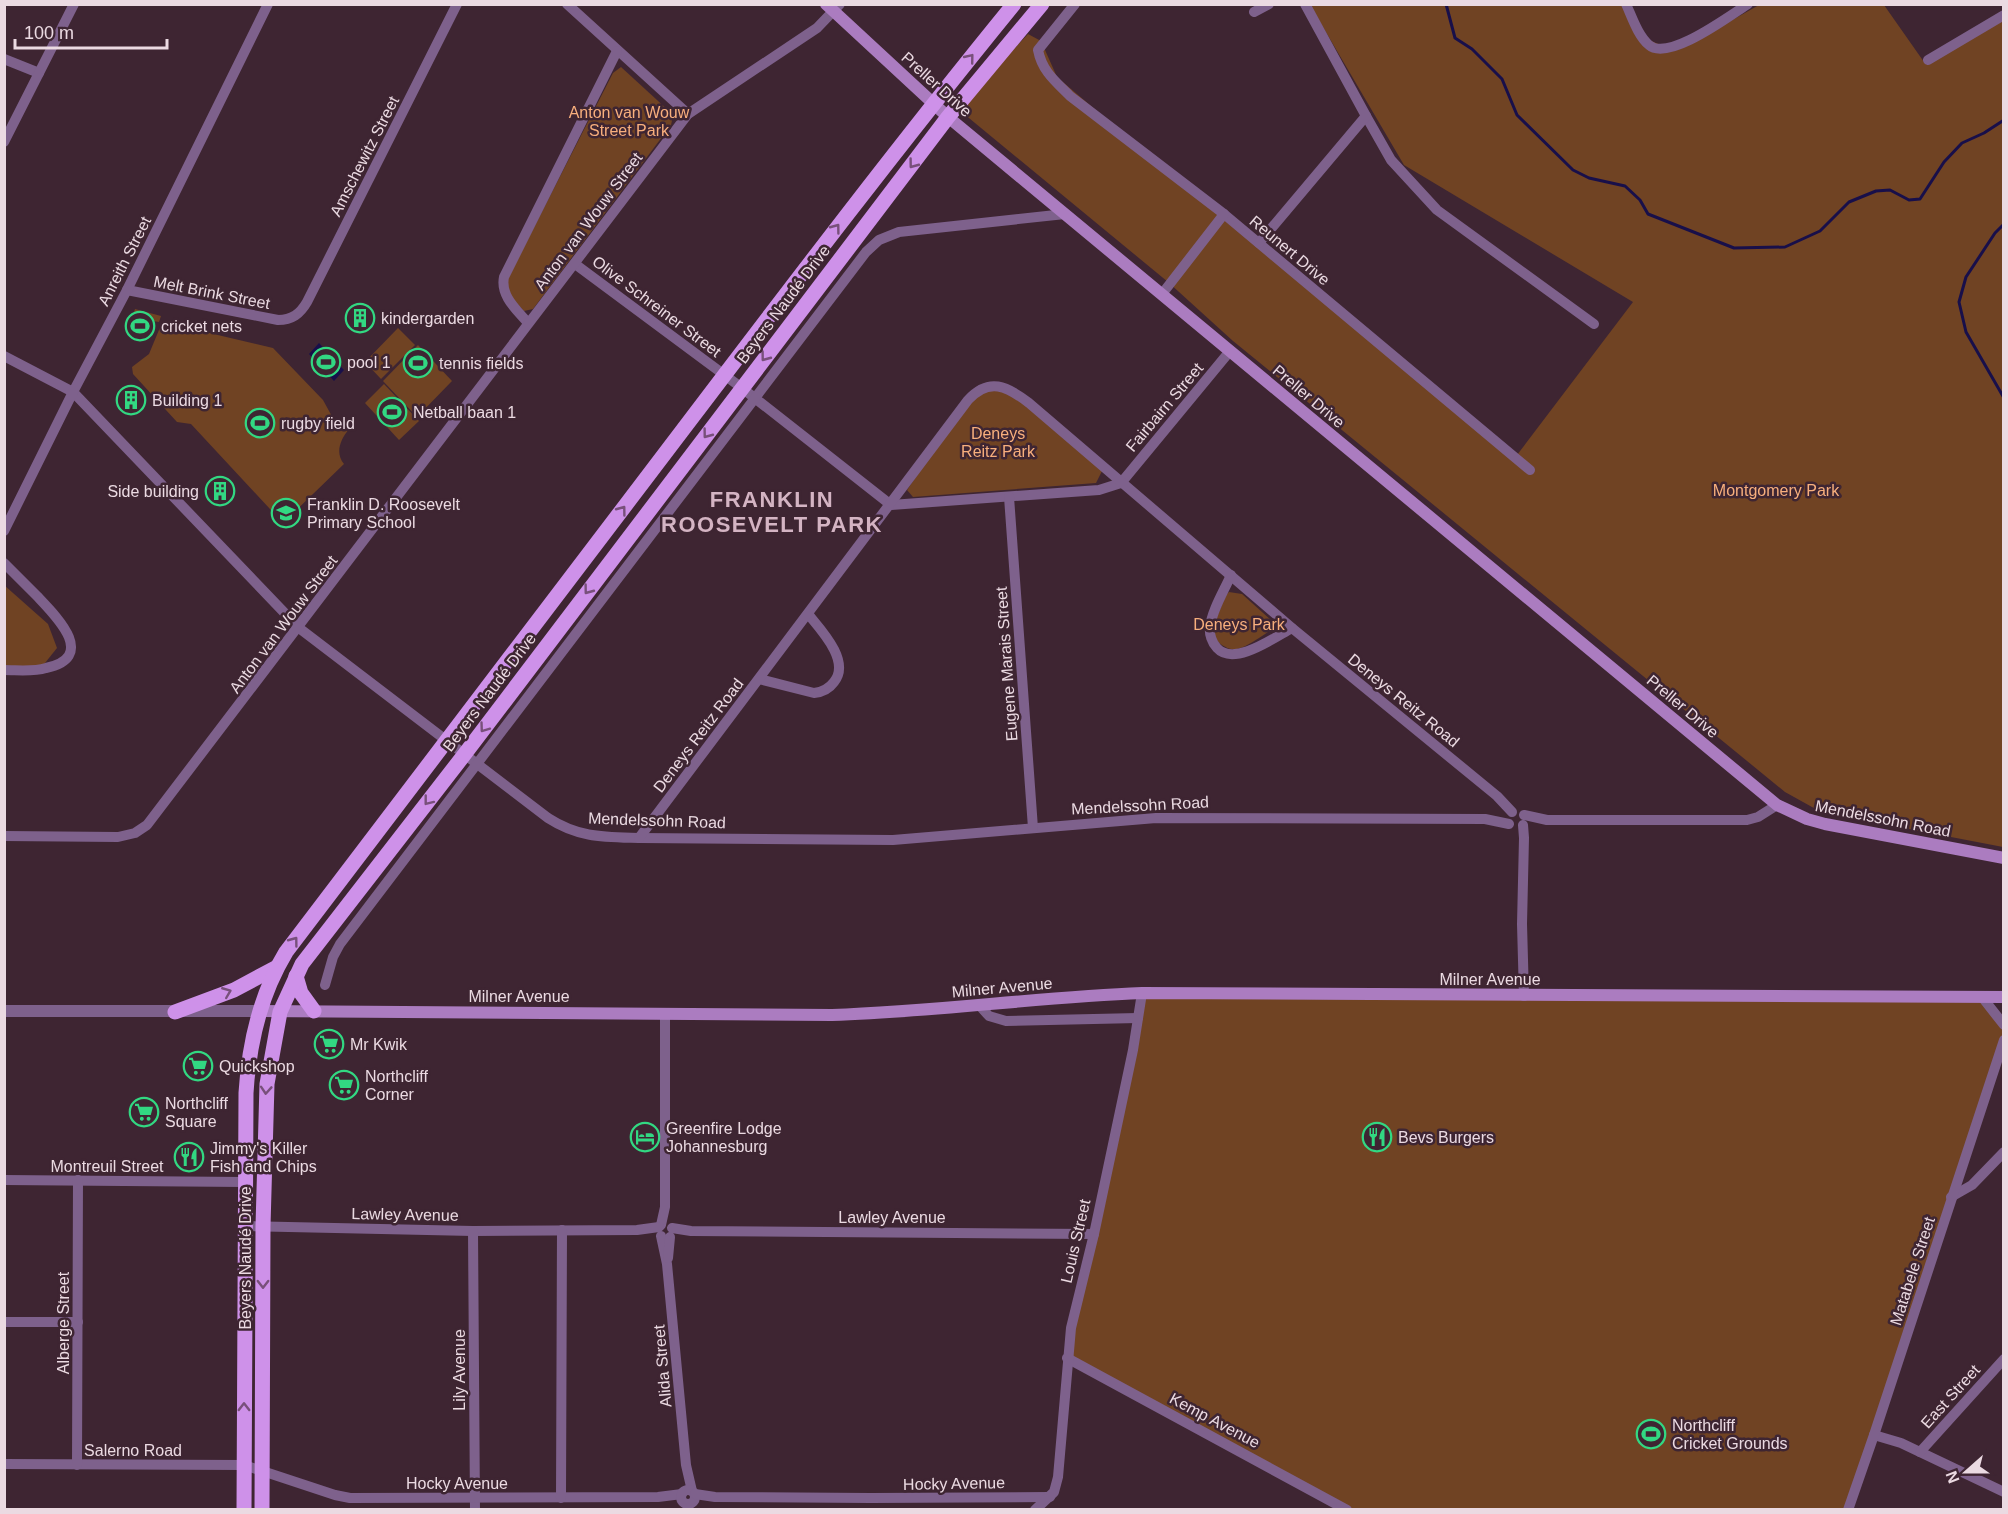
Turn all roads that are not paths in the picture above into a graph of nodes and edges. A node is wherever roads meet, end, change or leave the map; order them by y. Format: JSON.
{"nodes":[{"id":1,"x":74,"y":4,"type":"edge"},
{"id":2,"x":268,"y":4,"type":"edge"},
{"id":3,"x":457,"y":4,"type":"edge"},
{"id":4,"x":567,"y":4,"type":"edge"},
{"id":5,"x":1014,"y":4,"type":"edge"},
{"id":6,"x":1042,"y":4,"type":"edge"},
{"id":7,"x":1075,"y":4,"type":"edge"},
{"id":8,"x":1269,"y":4,"type":"edge"},
{"id":9,"x":1305,"y":4,"type":"edge"},
{"id":10,"x":1626,"y":4,"type":"edge"},
{"id":11,"x":1748,"y":4,"type":"edge"},
{"id":12,"x":834,"y":7,"type":"edge"},
{"id":13,"x":1737,"y":9,"type":"edge"},
{"id":14,"x":1254,"y":12,"type":"dead end"},
{"id":15,"x":2004,"y":15,"type":"edge"},
{"id":16,"x":617,"y":51,"type":"junction"},
{"id":17,"x":4,"y":59,"type":"edge"},
{"id":18,"x":1928,"y":60,"type":"dead end"},
{"id":19,"x":39,"y":73,"type":"junction"},
{"id":20,"x":933,"y":104,"type":"junction"},
{"id":21,"x":688,"y":114,"type":"junction"},
{"id":22,"x":1366,"y":116,"type":"junction"},
{"id":23,"x":948,"y":117,"type":"junction"},
{"id":24,"x":4,"y":142,"type":"edge"},
{"id":25,"x":1065,"y":214,"type":"junction"},
{"id":26,"x":1224,"y":214,"type":"junction"},
{"id":27,"x":1259,"y":243,"type":"junction"},
{"id":28,"x":575,"y":264,"type":"junction"},
{"id":29,"x":127,"y":290,"type":"junction"},
{"id":30,"x":1162,"y":294,"type":"junction"},
{"id":31,"x":292,"y":318,"type":"joint"},
{"id":32,"x":528,"y":323,"type":"junction"},
{"id":33,"x":1594,"y":324,"type":"dead end"},
{"id":34,"x":1230,"y":351,"type":"junction"},
{"id":35,"x":4,"y":356,"type":"edge"},
{"id":36,"x":724,"y":375,"type":"junction"},
{"id":37,"x":742,"y":388,"type":"junction"},
{"id":38,"x":73,"y":392,"type":"junction"},
{"id":39,"x":755,"y":399,"type":"junction"},
{"id":40,"x":1530,"y":470,"type":"dead end"},
{"id":41,"x":1121,"y":483,"type":"junction"},
{"id":42,"x":1009,"y":497,"type":"junction"},
{"id":43,"x":891,"y":505,"type":"junction"},
{"id":44,"x":4,"y":531,"type":"edge"},
{"id":45,"x":4,"y":563,"type":"edge"},
{"id":46,"x":1231,"y":575,"type":"junction"},
{"id":47,"x":808,"y":614,"type":"junction"},
{"id":48,"x":299,"y":628,"type":"junction"},
{"id":49,"x":1292,"y":628,"type":"junction"},
{"id":50,"x":4,"y":670,"type":"edge"},
{"id":51,"x":759,"y":679,"type":"junction"},
{"id":52,"x":447,"y":741,"type":"junction"},
{"id":53,"x":464,"y":755,"type":"junction"},
{"id":54,"x":478,"y":764,"type":"junction"},
{"id":55,"x":1777,"y":806,"type":"junction"},
{"id":56,"x":1517,"y":819,"type":"junction"},
{"id":57,"x":1033,"y":828,"type":"junction"},
{"id":58,"x":4,"y":836,"type":"edge"},
{"id":59,"x":639,"y":838,"type":"junction"},
{"id":60,"x":2004,"y":858,"type":"edge"},
{"id":61,"x":277,"y":967,"type":"junction"},
{"id":62,"x":296,"y":975,"type":"junction"},
{"id":63,"x":325,"y":985,"type":"dead end"},
{"id":64,"x":1142,"y":993,"type":"junction"},
{"id":65,"x":1524,"y":996,"type":"junction"},
{"id":66,"x":1982,"y":997,"type":"junction"},
{"id":67,"x":2004,"y":997,"type":"edge"},
{"id":68,"x":979,"y":1005,"type":"junction"},
{"id":69,"x":4,"y":1011,"type":"edge"},
{"id":70,"x":259,"y":1011,"type":"junction"},
{"id":71,"x":314,"y":1011,"type":"junction"},
{"id":72,"x":175,"y":1012,"type":"junction"},
{"id":73,"x":280,"y":1012,"type":"junction"},
{"id":74,"x":665,"y":1013,"type":"junction"},
{"id":75,"x":1138,"y":1018,"type":"junction"},
{"id":76,"x":2004,"y":1025,"type":"edge"},
{"id":77,"x":2004,"y":1041,"type":"edge"},
{"id":78,"x":2004,"y":1152,"type":"edge"},
{"id":79,"x":4,"y":1180,"type":"edge"},
{"id":80,"x":78,"y":1180,"type":"junction"},
{"id":81,"x":244,"y":1182,"type":"junction"},
{"id":82,"x":1951,"y":1197,"type":"junction"},
{"id":83,"x":244,"y":1226,"type":"junction"},
{"id":84,"x":263,"y":1226,"type":"junction"},
{"id":85,"x":562,"y":1230,"type":"junction"},
{"id":86,"x":473,"y":1231,"type":"junction"},
{"id":87,"x":666,"y":1231,"type":"junction"},
{"id":88,"x":1094,"y":1234,"type":"junction"},
{"id":89,"x":4,"y":1322,"type":"edge"},
{"id":90,"x":78,"y":1323,"type":"junction"},
{"id":91,"x":1067,"y":1358,"type":"junction"},
{"id":92,"x":2004,"y":1359,"type":"edge"},
{"id":93,"x":1874,"y":1435,"type":"junction"},
{"id":94,"x":1920,"y":1452,"type":"junction"},
{"id":95,"x":4,"y":1464,"type":"edge"},
{"id":96,"x":77,"y":1465,"type":"junction"},
{"id":97,"x":244,"y":1465,"type":"junction"},
{"id":98,"x":261,"y":1470,"type":"junction"},
{"id":99,"x":2004,"y":1492,"type":"edge"},
{"id":100,"x":561,"y":1497,"type":"junction"},
{"id":101,"x":1050,"y":1497,"type":"junction"},
{"id":102,"x":475,"y":1498,"type":"junction"},
{"id":103,"x":688,"y":1499,"type":"edge"},
{"id":104,"x":244,"y":1509,"type":"edge"},
{"id":105,"x":262,"y":1509,"type":"edge"},
{"id":106,"x":475,"y":1509,"type":"edge"},
{"id":107,"x":1035,"y":1509,"type":"edge"},
{"id":108,"x":1347,"y":1509,"type":"edge"},
{"id":109,"x":1848,"y":1509,"type":"edge"}],
"edges":[{"from":1,"to":19,"type":"street"},
{"from":2,"to":29,"type":"street","name":"Anreith Street"},
{"from":3,"to":31,"type":"street","name":"Amschewitz Street"},
{"from":4,"to":16,"type":"street"},
{"from":20,"to":5,"type":"main road","name":"Beyers Naudé Drive","one_way":true},
{"from":6,"to":23,"type":"main road","name":"Beyers Naudé Drive"},
{"from":7,"to":26,"type":"street","name":"Reunert Drive"},
{"from":8,"to":14,"type":"street"},
{"from":9,"to":22,"type":"street"},
{"from":10,"to":13,"type":"street"},
{"from":11,"to":13,"type":"street"},
{"from":12,"to":20,"type":"main road","name":"Preller Drive"},
{"from":12,"to":21,"type":"street","name":"Anton van Wouw Street"},
{"from":15,"to":18,"type":"street"},
{"from":16,"to":21,"type":"street"},
{"from":16,"to":32,"type":"street"},
{"from":17,"to":19,"type":"street"},
{"from":19,"to":24,"type":"street"},
{"from":20,"to":23,"type":"main road","name":"Preller Drive"},
{"from":36,"to":20,"type":"main road","name":"Beyers Naudé Drive","one_way":true},
{"from":21,"to":28,"type":"street","name":"Anton van Wouw Street"},
{"from":22,"to":27,"type":"street"},
{"from":22,"to":33,"type":"street"},
{"from":23,"to":25,"type":"main road","name":"Preller Drive"},
{"from":23,"to":37,"type":"main road","name":"Beyers Naudé Drive","one_way":true},
{"from":25,"to":30,"type":"main road","name":"Preller Drive"},
{"from":25,"to":39,"type":"street","name":"Beyers Naudé Drive"},
{"from":26,"to":27,"type":"street","name":"Reunert Drive"},
{"from":26,"to":30,"type":"street"},
{"from":27,"to":40,"type":"street","name":"Reunert Drive"},
{"from":28,"to":32,"type":"street","name":"Anton van Wouw Street"},
{"from":28,"to":36,"type":"street","name":"Olive Schreiner Street"},
{"from":29,"to":31,"type":"street","name":"Melt Brink Street"},
{"from":29,"to":38,"type":"street","name":"Anreith Street"},
{"from":30,"to":34,"type":"main road","name":"Preller Drive"},
{"from":32,"to":48,"type":"street","name":"Anton van Wouw Street"},
{"from":34,"to":41,"type":"street","name":"Fairbairn Street"},
{"from":34,"to":55,"type":"main road","name":"Preller Drive"},
{"from":35,"to":38,"type":"street","name":"Mendelssohn Road"},
{"from":36,"to":37,"type":"street","name":"Olive Schreiner Street"},
{"from":52,"to":36,"type":"main road","name":"Beyers Naudé Drive","one_way":true},
{"from":37,"to":39,"type":"street","name":"Olive Schreiner Street"},
{"from":37,"to":53,"type":"main road","name":"Beyers Naudé Drive","one_way":true},
{"from":38,"to":44,"type":"street","name":"Anreith Street"},
{"from":38,"to":48,"type":"street","name":"Mendelssohn Road"},
{"from":39,"to":43,"type":"street","name":"Olive Schreiner Street"},
{"from":39,"to":54,"type":"street","name":"Beyers Naudé Drive"},
{"from":41,"to":42,"type":"street"},
{"from":41,"to":43,"type":"street","name":"Deneys Reitz Road"},
{"from":41,"to":46,"type":"street","name":"Deneys Reitz Road"},
{"from":42,"to":43,"type":"street"},
{"from":42,"to":57,"type":"street","name":"Eugene Marais Street"},
{"from":43,"to":47,"type":"street","name":"Deneys Reitz Road"},
{"from":45,"to":50,"type":"street"},
{"from":46,"to":49,"type":"street","name":"Deneys Reitz Road"},
{"from":46,"to":49,"type":"street"},
{"from":47,"to":51,"type":"street","name":"Deneys Reitz Road"},
{"from":47,"to":51,"type":"street","name":"Deneys Reitz Road"},
{"from":48,"to":52,"type":"street","name":"Mendelssohn Road"},
{"from":48,"to":58,"type":"street","name":"Anton van Wouw Street"},
{"from":49,"to":56,"type":"street","name":"Deneys Reitz Road"},
{"from":51,"to":59,"type":"street","name":"Deneys Reitz Road"},
{"from":52,"to":53,"type":"street","name":"Mendelssohn Road"},
{"from":61,"to":52,"type":"main road","name":"Beyers Naudé Drive","one_way":true},
{"from":53,"to":54,"type":"street","name":"Mendelssohn Road"},
{"from":53,"to":62,"type":"main road","name":"Beyers Naudé Drive","one_way":true},
{"from":54,"to":59,"type":"street","name":"Mendelssohn Road"},
{"from":54,"to":63,"type":"street","name":"Beyers Naudé Drive"},
{"from":55,"to":56,"type":"street","name":"Mendelssohn Road"},
{"from":55,"to":60,"type":"main road","name":"Mendelssohn Road"},
{"from":56,"to":57,"type":"street","name":"Mendelssohn Road"},
{"from":56,"to":65,"type":"street"},
{"from":57,"to":59,"type":"street","name":"Mendelssohn Road"},
{"from":61,"to":70,"type":"main road","name":"Beyers Naudé Drive"},
{"from":72,"to":61,"type":"main road","one_way":true},
{"from":62,"to":71,"type":"main road"},
{"from":62,"to":73,"type":"main road","name":"Beyers Naudé Drive"},
{"from":64,"to":65,"type":"main road","name":"Milner Avenue"},
{"from":64,"to":68,"type":"main road","name":"Milner Avenue"},
{"from":64,"to":75,"type":"street","name":"Louis Street"},
{"from":65,"to":66,"type":"main road","name":"Milner Avenue"},
{"from":66,"to":67,"type":"main road","name":"Milner Avenue"},
{"from":66,"to":76,"type":"street"},
{"from":68,"to":74,"type":"main road","name":"Milner Avenue"},
{"from":68,"to":75,"type":"street"},
{"from":69,"to":72,"type":"street","name":"Milner Avenue"},
{"from":70,"to":72,"type":"street","name":"Milner Avenue"},
{"from":70,"to":73,"type":"main road","name":"Milner Avenue"},
{"from":70,"to":81,"type":"main road","name":"Beyers Naudé Drive"},
{"from":71,"to":73,"type":"main road","name":"Milner Avenue"},
{"from":71,"to":74,"type":"main road","name":"Milner Avenue"},
{"from":73,"to":84,"type":"main road","name":"Beyers Naudé Drive","one_way":true},
{"from":74,"to":87,"type":"street","name":"Alida Street"},
{"from":75,"to":88,"type":"street","name":"Louis Street"},
{"from":77,"to":82,"type":"street","name":"Matabele Street"},
{"from":78,"to":82,"type":"street"},
{"from":79,"to":80,"type":"street","name":"Montreuil Street"},
{"from":80,"to":81,"type":"street","name":"Montreuil Street"},
{"from":80,"to":90,"type":"street","name":"Alberge Street"},
{"from":81,"to":83,"type":"main road","name":"Beyers Naudé Drive"},
{"from":82,"to":93,"type":"street","name":"Matabele Street"},
{"from":83,"to":84,"type":"street","name":"Lawley Avenue"},
{"from":97,"to":83,"type":"main road","name":"Beyers Naudé Drive","one_way":true},
{"from":84,"to":86,"type":"street","name":"Lawley Avenue"},
{"from":84,"to":98,"type":"main road","name":"Beyers Naudé Drive","one_way":true},
{"from":85,"to":86,"type":"street","name":"Lawley Avenue"},
{"from":85,"to":87,"type":"street","name":"Lawley Avenue"},
{"from":85,"to":100,"type":"street"},
{"from":86,"to":102,"type":"street","name":"Lily Avenue"},
{"from":87,"to":88,"type":"street","name":"Lawley Avenue"},
{"from":87,"to":103,"type":"street","name":"Alida Street"},
{"from":88,"to":91,"type":"street","name":"Louis Street"},
{"from":89,"to":90,"type":"street"},
{"from":90,"to":96,"type":"street","name":"Alberge Street"},
{"from":91,"to":101,"type":"street","name":"Louis Street"},
{"from":91,"to":108,"type":"street","name":"Kemp Avenue"},
{"from":92,"to":94,"type":"street","name":"East Street"},
{"from":93,"to":94,"type":"street"},
{"from":93,"to":109,"type":"street","name":"Matabele Street"},
{"from":94,"to":99,"type":"street"},
{"from":95,"to":96,"type":"street","name":"Salerno Road"},
{"from":96,"to":97,"type":"street","name":"Salerno Road"},
{"from":97,"to":98,"type":"street","name":"Salerno Road"},
{"from":97,"to":104,"type":"main road","name":"Beyers Naudé Drive"},
{"from":98,"to":102,"type":"street","name":"Hocky Avenue"},
{"from":98,"to":105,"type":"main road","name":"Beyers Naudé Drive"},
{"from":100,"to":102,"type":"street","name":"Hocky Avenue"},
{"from":100,"to":103,"type":"street","name":"Hocky Avenue"},
{"from":101,"to":103,"type":"street","name":"Hocky Avenue"},
{"from":101,"to":107,"type":"street"},
{"from":102,"to":106,"type":"street","name":"Lily Avenue"}]}
